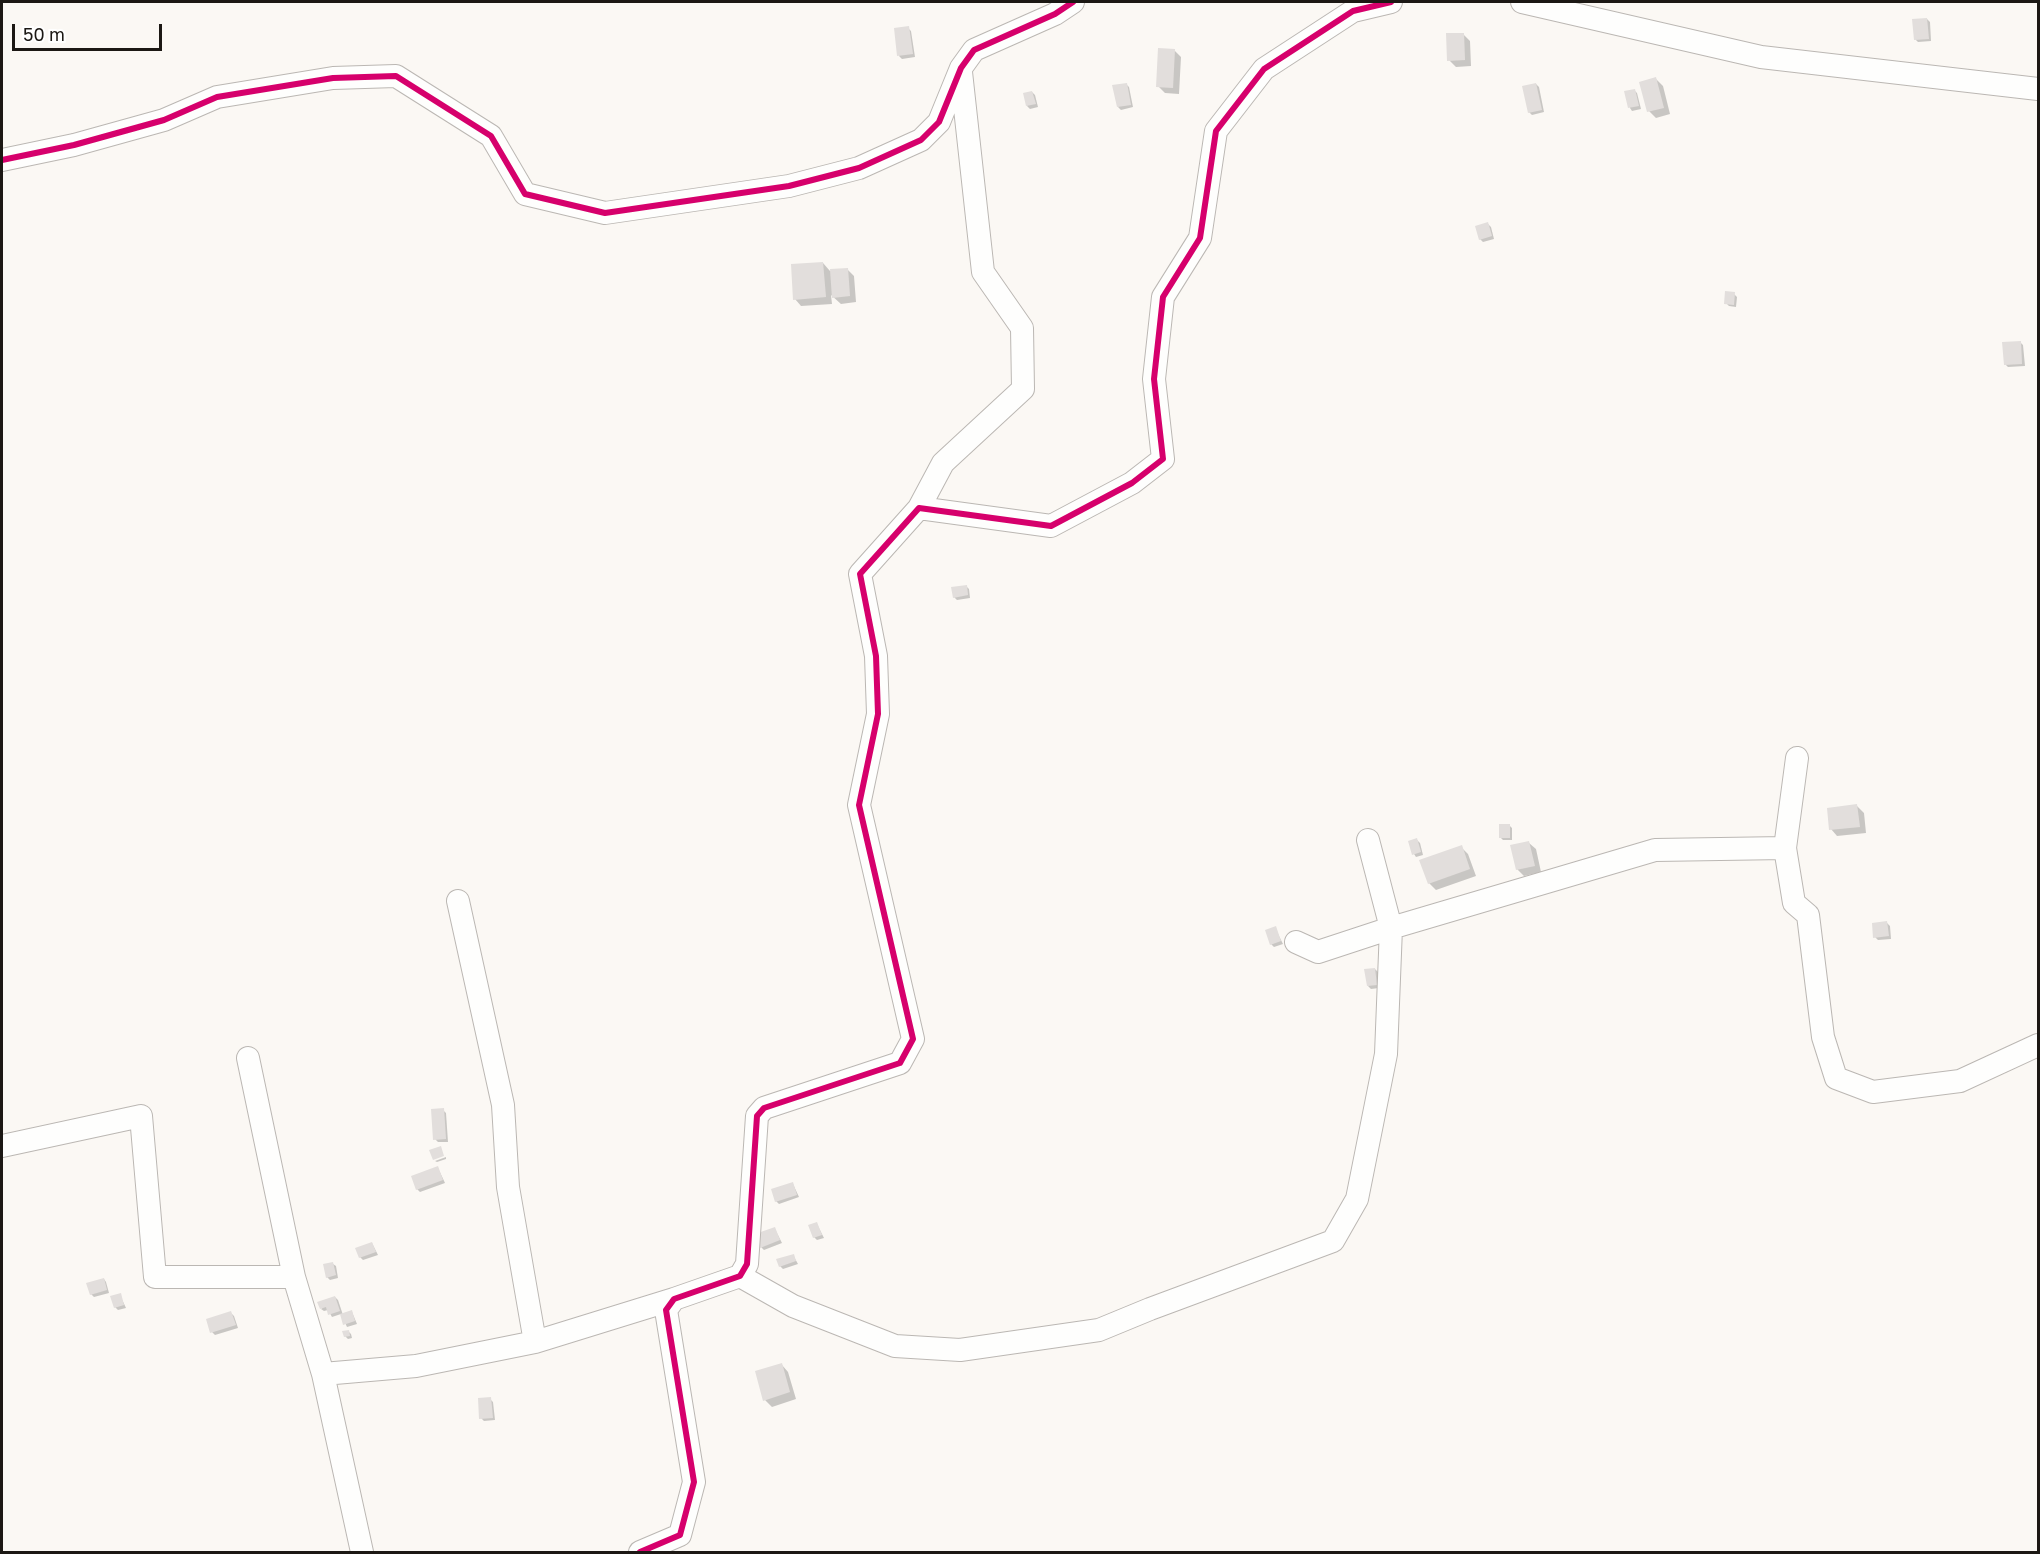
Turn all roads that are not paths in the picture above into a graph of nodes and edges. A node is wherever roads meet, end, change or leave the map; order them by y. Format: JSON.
{"nodes":[{"id":1,"x":1073,"y":2,"type":"edge"},
{"id":2,"x":1391,"y":2,"type":"edge"},
{"id":3,"x":1522,"y":2,"type":"edge"},
{"id":4,"x":961,"y":68,"type":"junction"},
{"id":5,"x":2038,"y":89,"type":"edge"},
{"id":6,"x":2,"y":160,"type":"edge"},
{"id":7,"x":919,"y":508,"type":"junction"},
{"id":8,"x":1797,"y":758,"type":"dead end"},
{"id":9,"x":1368,"y":840,"type":"dead end"},
{"id":10,"x":1785,"y":848,"type":"junction"},
{"id":11,"x":458,"y":901,"type":"dead end"},
{"id":12,"x":1391,"y":928,"type":"junction"},
{"id":13,"x":1296,"y":942,"type":"dead end"},
{"id":14,"x":2038,"y":1045,"type":"edge"},
{"id":15,"x":248,"y":1058,"type":"dead end"},
{"id":16,"x":2,"y":1146,"type":"edge"},
{"id":17,"x":294,"y":1276,"type":"junction"},
{"id":18,"x":740,"y":1276,"type":"junction"},
{"id":19,"x":674,"y":1299,"type":"junction"},
{"id":20,"x":535,"y":1342,"type":"junction"},
{"id":21,"x":323,"y":1374,"type":"junction"},
{"id":22,"x":362,"y":1552,"type":"edge"},
{"id":23,"x":640,"y":1552,"type":"edge"}],
"edges":[{"from":1,"to":4,"type":"street"},
{"from":2,"to":7,"type":"street"},
{"from":3,"to":5,"type":"street"},
{"from":4,"to":6,"type":"street"},
{"from":4,"to":7,"type":"street"},
{"from":7,"to":18,"type":"street"},
{"from":8,"to":10,"type":"street"},
{"from":9,"to":12,"type":"street"},
{"from":10,"to":12,"type":"street"},
{"from":10,"to":14,"type":"street"},
{"from":11,"to":20,"type":"street"},
{"from":12,"to":13,"type":"street"},
{"from":12,"to":18,"type":"street"},
{"from":15,"to":17,"type":"street"},
{"from":16,"to":17,"type":"street"},
{"from":17,"to":21,"type":"street"},
{"from":18,"to":19,"type":"street"},
{"from":19,"to":20,"type":"street"},
{"from":19,"to":23,"type":"street"},
{"from":20,"to":21,"type":"street"},
{"from":21,"to":22,"type":"street"}]}
